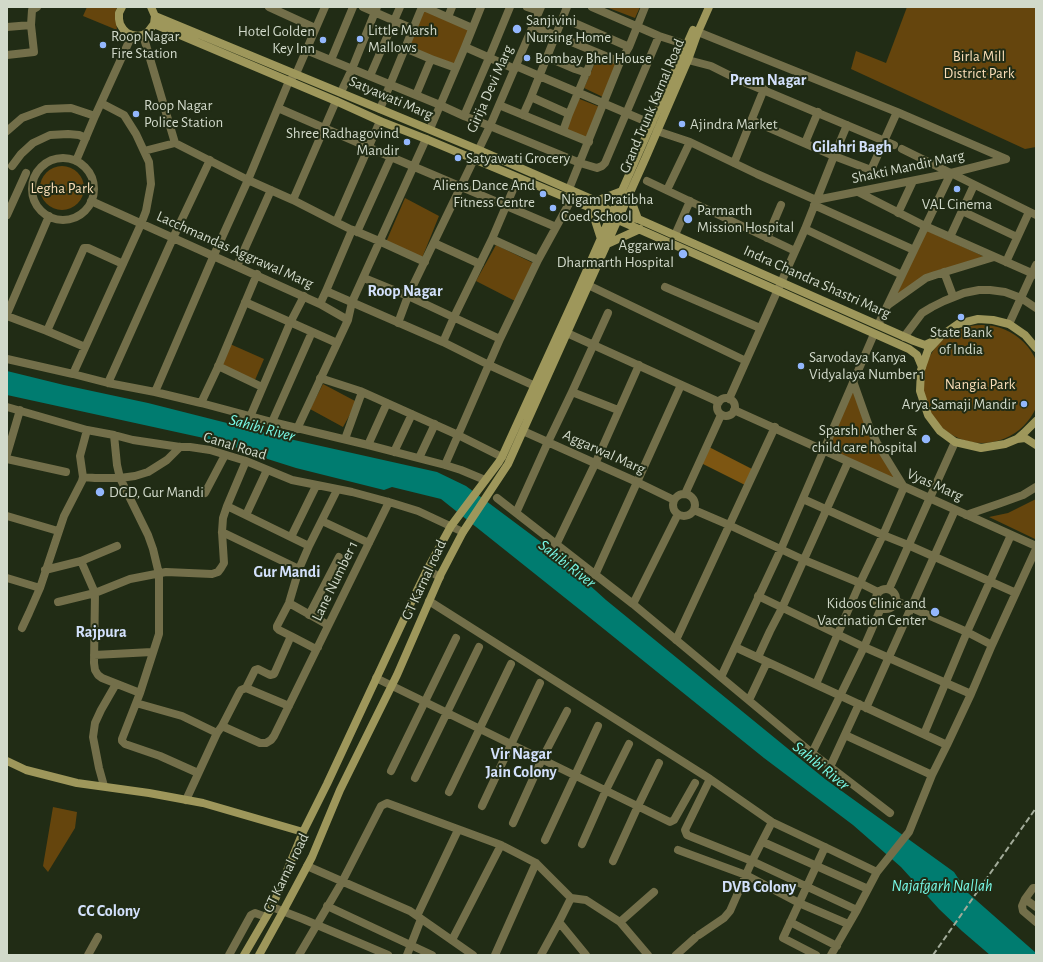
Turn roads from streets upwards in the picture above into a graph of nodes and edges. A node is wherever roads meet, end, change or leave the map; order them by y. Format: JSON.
{"nodes":[{"id":1,"x":121,"y":7,"type":"edge"},
{"id":2,"x":151,"y":7,"type":"edge"},
{"id":3,"x":269,"y":7,"type":"edge"},
{"id":4,"x":323,"y":7,"type":"edge"},
{"id":5,"x":353,"y":7,"type":"edge"},
{"id":6,"x":363,"y":7,"type":"edge"},
{"id":7,"x":400,"y":7,"type":"edge"},
{"id":8,"x":423,"y":7,"type":"edge"},
{"id":9,"x":452,"y":7,"type":"edge"},
{"id":10,"x":481,"y":7,"type":"edge"},
{"id":11,"x":510,"y":7,"type":"edge"},
{"id":12,"x":527,"y":7,"type":"edge"},
{"id":13,"x":567,"y":7,"type":"edge"},
{"id":14,"x":592,"y":7,"type":"edge"},
{"id":15,"x":645,"y":7,"type":"edge"},
{"id":16,"x":703,"y":7,"type":"edge"},
{"id":17,"x":709,"y":7,"type":"edge"},
{"id":18,"x":34,"y":8,"type":"edge"},
{"id":19,"x":540,"y":9,"type":"edge"},
{"id":20,"x":376,"y":10,"type":"edge"},
{"id":21,"x":448,"y":17,"type":"junction"},
{"id":22,"x":563,"y":18,"type":"junction"},
{"id":23,"x":154,"y":20,"type":"junction"},
{"id":24,"x":394,"y":21,"type":"junction"},
{"id":25,"x":31,"y":25,"type":"junction"},
{"id":26,"x":533,"y":26,"type":"junction"},
{"id":27,"x":637,"y":26,"type":"junction"},
{"id":28,"x":7,"y":27,"type":"edge"},
{"id":29,"x":315,"y":28,"type":"junction"},
{"id":30,"x":472,"y":28,"type":"junction"},
{"id":31,"x":413,"y":29,"type":"junction"},
{"id":32,"x":698,"y":32,"type":"junction"},
{"id":33,"x":132,"y":35,"type":"junction"},
{"id":34,"x":143,"y":35,"type":"junction"},
{"id":35,"x":555,"y":35,"type":"junction"},
{"id":36,"x":659,"y":36,"type":"junction"},
{"id":37,"x":687,"y":45,"type":"junction"},
{"id":38,"x":465,"y":47,"type":"junction"},
{"id":39,"x":629,"y":47,"type":"junction"},
{"id":40,"x":405,"y":48,"type":"junction"},
{"id":41,"x":306,"y":50,"type":"junction"},
{"id":42,"x":595,"y":52,"type":"junction"},
{"id":43,"x":7,"y":55,"type":"edge"},
{"id":44,"x":547,"y":57,"type":"junction"},
{"id":45,"x":489,"y":58,"type":"junction"},
{"id":46,"x":331,"y":60,"type":"junction"},
{"id":47,"x":431,"y":60,"type":"junction"},
{"id":48,"x":688,"y":60,"type":"junction"},
{"id":49,"x":620,"y":62,"type":"junction"},
{"id":50,"x":515,"y":67,"type":"junction"},
{"id":51,"x":456,"y":68,"type":"junction"},
{"id":52,"x":352,"y":69,"type":"junction"},
{"id":53,"x":587,"y":72,"type":"junction"},
{"id":54,"x":296,"y":74,"type":"junction"},
{"id":55,"x":370,"y":76,"type":"junction"},
{"id":56,"x":539,"y":76,"type":"junction"},
{"id":57,"x":289,"y":81,"type":"junction"},
{"id":58,"x":390,"y":85,"type":"junction"},
{"id":59,"x":764,"y":89,"type":"junction"},
{"id":60,"x":341,"y":92,"type":"junction"},
{"id":61,"x":578,"y":92,"type":"junction"},
{"id":62,"x":416,"y":95,"type":"junction"},
{"id":63,"x":531,"y":97,"type":"junction"},
{"id":64,"x":336,"y":101,"type":"junction"},
{"id":65,"x":101,"y":103,"type":"junction"},
{"id":66,"x":604,"y":103,"type":"junction"},
{"id":67,"x":440,"y":105,"type":"junction"},
{"id":68,"x":499,"y":105,"type":"junction"},
{"id":69,"x":278,"y":108,"type":"junction"},
{"id":70,"x":380,"y":108,"type":"junction"},
{"id":71,"x":627,"y":112,"type":"junction"},
{"id":72,"x":818,"y":112,"type":"junction"},
{"id":73,"x":897,"y":112,"type":"junction"},
{"id":74,"x":569,"y":114,"type":"junction"},
{"id":75,"x":523,"y":115,"type":"junction"},
{"id":76,"x":95,"y":116,"type":"junction"},
{"id":77,"x":464,"y":116,"type":"junction"},
{"id":78,"x":751,"y":120,"type":"junction"},
{"id":79,"x":380,"y":121,"type":"junction"},
{"id":80,"x":847,"y":125,"type":"junction"},
{"id":81,"x":490,"y":126,"type":"junction"},
{"id":82,"x":654,"y":127,"type":"junction"},
{"id":83,"x":324,"y":128,"type":"junction"},
{"id":84,"x":430,"y":129,"type":"junction"},
{"id":85,"x":7,"y":131,"type":"edge"},
{"id":86,"x":563,"y":131,"type":"junction"},
{"id":87,"x":86,"y":138,"type":"junction"},
{"id":88,"x":426,"y":139,"type":"junction"},
{"id":89,"x":588,"y":142,"type":"junction"},
{"id":90,"x":690,"y":142,"type":"junction"},
{"id":91,"x":885,"y":142,"type":"junction"},
{"id":92,"x":175,"y":143,"type":"junction"},
{"id":93,"x":805,"y":143,"type":"junction"},
{"id":94,"x":894,"y":145,"type":"dead end"},
{"id":95,"x":368,"y":147,"type":"junction"},
{"id":96,"x":479,"y":150,"type":"junction"},
{"id":97,"x":902,"y":150,"type":"dead end"},
{"id":98,"x":144,"y":151,"type":"junction"},
{"id":99,"x":834,"y":156,"type":"junction"},
{"id":100,"x":391,"y":157,"type":"junction"},
{"id":101,"x":210,"y":160,"type":"junction"},
{"id":102,"x":474,"y":160,"type":"junction"},
{"id":103,"x":76,"y":161,"type":"junction"},
{"id":104,"x":580,"y":163,"type":"junction"},
{"id":105,"x":734,"y":163,"type":"junction"},
{"id":106,"x":9,"y":165,"type":"edge"},
{"id":107,"x":414,"y":167,"type":"junction"},
{"id":108,"x":26,"y":173,"type":"junction"},
{"id":109,"x":951,"y":173,"type":"junction"},
{"id":110,"x":35,"y":177,"type":"junction"},
{"id":111,"x":518,"y":178,"type":"junction"},
{"id":112,"x":248,"y":180,"type":"junction"},
{"id":113,"x":648,"y":181,"type":"dead end"},
{"id":114,"x":913,"y":181,"type":"junction"},
{"id":115,"x":974,"y":185,"type":"junction"},
{"id":116,"x":461,"y":186,"type":"junction"},
{"id":117,"x":569,"y":189,"type":"junction"},
{"id":118,"x":271,"y":190,"type":"junction"},
{"id":119,"x":667,"y":190,"type":"junction"},
{"id":120,"x":858,"y":192,"type":"junction"},
{"id":121,"x":625,"y":193,"type":"junction"},
{"id":122,"x":293,"y":200,"type":"junction"},
{"id":123,"x":571,"y":200,"type":"junction"},
{"id":124,"x":91,"y":201,"type":"junction"},
{"id":125,"x":690,"y":201,"type":"junction"},
{"id":126,"x":815,"y":203,"type":"junction"},
{"id":127,"x":594,"y":204,"type":"junction"},
{"id":128,"x":506,"y":205,"type":"junction"},
{"id":129,"x":781,"y":205,"type":"dead end"},
{"id":130,"x":962,"y":211,"type":"junction"},
{"id":131,"x":898,"y":213,"type":"junction"},
{"id":132,"x":1033,"y":214,"type":"edge"},
{"id":133,"x":7,"y":215,"type":"edge"},
{"id":134,"x":50,"y":216,"type":"junction"},
{"id":135,"x":615,"y":216,"type":"junction"},
{"id":136,"x":638,"y":219,"type":"junction"},
{"id":137,"x":336,"y":222,"type":"junction"},
{"id":138,"x":141,"y":224,"type":"junction"},
{"id":139,"x":925,"y":226,"type":"junction"},
{"id":140,"x":556,"y":227,"type":"junction"},
{"id":141,"x":640,"y":229,"type":"junction"},
{"id":142,"x":805,"y":229,"type":"junction"},
{"id":143,"x":355,"y":231,"type":"junction"},
{"id":144,"x":675,"y":235,"type":"junction"},
{"id":145,"x":1017,"y":237,"type":"junction"},
{"id":146,"x":173,"y":238,"type":"junction"},
{"id":147,"x":766,"y":238,"type":"junction"},
{"id":148,"x":950,"y":238,"type":"junction"},
{"id":149,"x":492,"y":239,"type":"junction"},
{"id":150,"x":380,"y":241,"type":"junction"},
{"id":151,"x":604,"y":241,"type":"junction"},
{"id":152,"x":434,"y":243,"type":"junction"},
{"id":153,"x":914,"y":250,"type":"junction"},
{"id":154,"x":795,"y":251,"type":"junction"},
{"id":155,"x":214,"y":255,"type":"junction"},
{"id":156,"x":994,"y":257,"type":"junction"},
{"id":157,"x":538,"y":260,"type":"junction"},
{"id":158,"x":425,"y":262,"type":"junction"},
{"id":159,"x":1006,"y":262,"type":"junction"},
{"id":160,"x":123,"y":264,"type":"junction"},
{"id":161,"x":480,"y":264,"type":"junction"},
{"id":162,"x":1036,"y":265,"type":"edge"},
{"id":163,"x":237,"y":266,"type":"junction"},
{"id":164,"x":944,"y":272,"type":"junction"},
{"id":165,"x":257,"y":274,"type":"junction"},
{"id":166,"x":1034,"y":274,"type":"edge"},
{"id":167,"x":902,"y":275,"type":"junction"},
{"id":168,"x":364,"y":278,"type":"junction"},
{"id":169,"x":781,"y":282,"type":"junction"},
{"id":170,"x":588,"y":286,"type":"junction"},
{"id":171,"x":665,"y":287,"type":"dead end"},
{"id":172,"x":777,"y":290,"type":"junction"},
{"id":173,"x":326,"y":291,"type":"junction"},
{"id":174,"x":304,"y":296,"type":"junction"},
{"id":175,"x":408,"y":296,"type":"junction"},
{"id":176,"x":953,"y":296,"type":"junction"},
{"id":177,"x":1021,"y":298,"type":"junction"},
{"id":178,"x":245,"y":302,"type":"junction"},
{"id":179,"x":352,"y":302,"type":"junction"},
{"id":180,"x":320,"y":304,"type":"junction"},
{"id":181,"x":888,"y":305,"type":"junction"},
{"id":182,"x":1036,"y":308,"type":"edge"},
{"id":183,"x":608,"y":313,"type":"dead end"},
{"id":184,"x":7,"y":315,"type":"edge"},
{"id":185,"x":454,"y":317,"type":"junction"},
{"id":186,"x":348,"y":320,"type":"junction"},
{"id":187,"x":290,"y":323,"type":"junction"},
{"id":188,"x":398,"y":323,"type":"junction"},
{"id":189,"x":1008,"y":324,"type":"junction"},
{"id":190,"x":878,"y":325,"type":"junction"},
{"id":191,"x":760,"y":328,"type":"junction"},
{"id":192,"x":47,"y":331,"type":"junction"},
{"id":193,"x":312,"y":332,"type":"junction"},
{"id":194,"x":567,"y":333,"type":"junction"},
{"id":195,"x":874,"y":334,"type":"junction"},
{"id":196,"x":904,"y":337,"type":"junction"},
{"id":197,"x":500,"y":339,"type":"junction"},
{"id":198,"x":936,"y":340,"type":"junction"},
{"id":199,"x":443,"y":342,"type":"junction"},
{"id":200,"x":337,"y":343,"type":"junction"},
{"id":201,"x":594,"y":345,"type":"junction"},
{"id":202,"x":85,"y":347,"type":"junction"},
{"id":203,"x":1036,"y":348,"type":"edge"},
{"id":204,"x":7,"y":359,"type":"edge"},
{"id":205,"x":746,"y":361,"type":"junction"},
{"id":206,"x":489,"y":365,"type":"junction"},
{"id":207,"x":639,"y":365,"type":"junction"},
{"id":208,"x":218,"y":366,"type":"junction"},
{"id":209,"x":922,"y":367,"type":"junction"},
{"id":210,"x":73,"y":374,"type":"junction"},
{"id":211,"x":320,"y":378,"type":"junction"},
{"id":212,"x":853,"y":381,"type":"junction"},
{"id":213,"x":108,"y":383,"type":"junction"},
{"id":214,"x":681,"y":384,"type":"junction"},
{"id":215,"x":534,"y":386,"type":"junction"},
{"id":216,"x":262,"y":387,"type":"junction"},
{"id":217,"x":155,"y":392,"type":"junction"},
{"id":218,"x":362,"y":392,"type":"junction"},
{"id":219,"x":572,"y":392,"type":"junction"},
{"id":220,"x":729,"y":399,"type":"junction"},
{"id":221,"x":719,"y":402,"type":"junction"},
{"id":222,"x":201,"y":403,"type":"junction"},
{"id":223,"x":387,"y":403,"type":"junction"},
{"id":224,"x":7,"y":407,"type":"edge"},
{"id":225,"x":20,"y":410,"type":"junction"},
{"id":226,"x":618,"y":410,"type":"junction"},
{"id":227,"x":734,"y":410,"type":"junction"},
{"id":228,"x":412,"y":414,"type":"junction"},
{"id":229,"x":721,"y":415,"type":"junction"},
{"id":230,"x":250,"y":417,"type":"junction"},
{"id":231,"x":272,"y":422,"type":"junction"},
{"id":232,"x":1035,"y":422,"type":"edge"},
{"id":233,"x":435,"y":424,"type":"junction"},
{"id":234,"x":297,"y":428,"type":"junction"},
{"id":235,"x":775,"y":428,"type":"junction"},
{"id":236,"x":87,"y":430,"type":"junction"},
{"id":237,"x":523,"y":430,"type":"junction"},
{"id":238,"x":1036,"y":432,"type":"edge"},
{"id":239,"x":114,"y":435,"type":"junction"},
{"id":240,"x":458,"y":435,"type":"junction"},
{"id":241,"x":345,"y":439,"type":"junction"},
{"id":242,"x":1017,"y":439,"type":"junction"},
{"id":243,"x":548,"y":442,"type":"junction"},
{"id":244,"x":955,"y":442,"type":"junction"},
{"id":245,"x":368,"y":445,"type":"junction"},
{"id":246,"x":1036,"y":445,"type":"edge"},
{"id":247,"x":180,"y":447,"type":"junction"},
{"id":248,"x":824,"y":450,"type":"junction"},
{"id":249,"x":394,"y":452,"type":"junction"},
{"id":250,"x":7,"y":454,"type":"edge"},
{"id":251,"x":225,"y":455,"type":"junction"},
{"id":252,"x":502,"y":457,"type":"junction"},
{"id":253,"x":419,"y":458,"type":"junction"},
{"id":254,"x":7,"y":459,"type":"edge"},
{"id":255,"x":246,"y":461,"type":"junction"},
{"id":256,"x":848,"y":462,"type":"junction"},
{"id":257,"x":595,"y":464,"type":"junction"},
{"id":258,"x":445,"y":465,"type":"junction"},
{"id":259,"x":267,"y":470,"type":"junction"},
{"id":260,"x":66,"y":472,"type":"dead end"},
{"id":261,"x":83,"y":477,"type":"junction"},
{"id":262,"x":120,"y":478,"type":"junction"},
{"id":263,"x":637,"y":482,"type":"junction"},
{"id":264,"x":483,"y":483,"type":"junction"},
{"id":265,"x":316,"y":486,"type":"junction"},
{"id":266,"x":904,"y":487,"type":"junction"},
{"id":267,"x":1036,"y":487,"type":"edge"},
{"id":268,"x":338,"y":490,"type":"junction"},
{"id":269,"x":205,"y":493,"type":"dead end"},
{"id":270,"x":685,"y":494,"type":"junction"},
{"id":271,"x":497,"y":498,"type":"dead end"},
{"id":272,"x":929,"y":498,"type":"junction"},
{"id":273,"x":803,"y":499,"type":"junction"},
{"id":274,"x":674,"y":500,"type":"junction"},
{"id":275,"x":389,"y":502,"type":"junction"},
{"id":276,"x":227,"y":506,"type":"junction"},
{"id":277,"x":694,"y":510,"type":"junction"},
{"id":278,"x":827,"y":510,"type":"junction"},
{"id":279,"x":955,"y":510,"type":"junction"},
{"id":280,"x":516,"y":513,"type":"junction"},
{"id":281,"x":678,"y":514,"type":"junction"},
{"id":282,"x":966,"y":514,"type":"junction"},
{"id":283,"x":246,"y":515,"type":"junction"},
{"id":284,"x":7,"y":516,"type":"edge"},
{"id":285,"x":322,"y":521,"type":"junction"},
{"id":286,"x":729,"y":525,"type":"junction"},
{"id":287,"x":451,"y":526,"type":"junction"},
{"id":288,"x":58,"y":531,"type":"junction"},
{"id":289,"x":222,"y":532,"type":"junction"},
{"id":290,"x":463,"y":532,"type":"junction"},
{"id":291,"x":883,"y":535,"type":"junction"},
{"id":292,"x":1011,"y":535,"type":"junction"},
{"id":293,"x":291,"y":537,"type":"junction"},
{"id":294,"x":369,"y":543,"type":"junction"},
{"id":295,"x":556,"y":545,"type":"junction"},
{"id":296,"x":908,"y":545,"type":"junction"},
{"id":297,"x":117,"y":546,"type":"dead end"},
{"id":298,"x":309,"y":546,"type":"junction"},
{"id":299,"x":1036,"y":548,"type":"edge"},
{"id":300,"x":781,"y":549,"type":"junction"},
{"id":301,"x":339,"y":557,"type":"dead end"},
{"id":302,"x":934,"y":557,"type":"junction"},
{"id":303,"x":804,"y":560,"type":"junction"},
{"id":304,"x":81,"y":561,"type":"junction"},
{"id":305,"x":299,"y":569,"type":"junction"},
{"id":306,"x":45,"y":570,"type":"junction"},
{"id":307,"x":427,"y":570,"type":"junction"},
{"id":308,"x":159,"y":574,"type":"junction"},
{"id":309,"x":595,"y":575,"type":"junction"},
{"id":310,"x":440,"y":577,"type":"junction"},
{"id":311,"x":7,"y":578,"type":"edge"},
{"id":312,"x":991,"y":581,"type":"junction"},
{"id":313,"x":860,"y":583,"type":"junction"},
{"id":314,"x":40,"y":588,"type":"junction"},
{"id":315,"x":889,"y":589,"type":"junction"},
{"id":316,"x":878,"y":592,"type":"junction"},
{"id":317,"x":95,"y":593,"type":"junction"},
{"id":318,"x":1016,"y":593,"type":"junction"},
{"id":319,"x":758,"y":596,"type":"junction"},
{"id":320,"x":429,"y":601,"type":"junction"},
{"id":321,"x":896,"y":601,"type":"junction"},
{"id":322,"x":58,"y":602,"type":"dead end"},
{"id":323,"x":288,"y":604,"type":"junction"},
{"id":324,"x":634,"y":604,"type":"junction"},
{"id":325,"x":782,"y":608,"type":"junction"},
{"id":326,"x":881,"y":608,"type":"junction"},
{"id":327,"x":911,"y":608,"type":"junction"},
{"id":328,"x":408,"y":609,"type":"dead end"},
{"id":329,"x":309,"y":615,"type":"junction"},
{"id":330,"x":404,"y":619,"type":"dead end"},
{"id":331,"x":328,"y":626,"type":"junction"},
{"id":332,"x":22,"y":628,"type":"dead end"},
{"id":333,"x":968,"y":632,"type":"junction"},
{"id":334,"x":838,"y":634,"type":"junction"},
{"id":335,"x":292,"y":636,"type":"junction"},
{"id":336,"x":456,"y":638,"type":"dead end"},
{"id":337,"x":676,"y":640,"type":"junction"},
{"id":338,"x":992,"y":645,"type":"junction"},
{"id":339,"x":318,"y":647,"type":"junction"},
{"id":340,"x":479,"y":647,"type":"dead end"},
{"id":341,"x":735,"y":647,"type":"junction"},
{"id":342,"x":864,"y":647,"type":"junction"},
{"id":343,"x":152,"y":652,"type":"junction"},
{"id":344,"x":94,"y":655,"type":"junction"},
{"id":345,"x":758,"y":657,"type":"junction"},
{"id":346,"x":889,"y":658,"type":"junction"},
{"id":347,"x":767,"y":662,"type":"junction"},
{"id":348,"x":511,"y":664,"type":"dead end"},
{"id":349,"x":721,"y":677,"type":"junction"},
{"id":350,"x":376,"y":678,"type":"junction"},
{"id":351,"x":540,"y":683,"type":"dead end"},
{"id":352,"x":946,"y":683,"type":"junction"},
{"id":353,"x":116,"y":684,"type":"junction"},
{"id":354,"x":816,"y":684,"type":"junction"},
{"id":355,"x":392,"y":685,"type":"junction"},
{"id":356,"x":246,"y":688,"type":"junction"},
{"id":357,"x":140,"y":693,"type":"junction"},
{"id":358,"x":971,"y":694,"type":"junction"},
{"id":359,"x":840,"y":696,"type":"junction"},
{"id":360,"x":749,"y":700,"type":"junction"},
{"id":361,"x":425,"y":702,"type":"junction"},
{"id":362,"x":136,"y":703,"type":"junction"},
{"id":363,"x":289,"y":706,"type":"junction"},
{"id":364,"x":863,"y":706,"type":"junction"},
{"id":365,"x":567,"y":711,"type":"dead end"},
{"id":366,"x":448,"y":712,"type":"junction"},
{"id":367,"x":598,"y":726,"type":"dead end"},
{"id":368,"x":479,"y":728,"type":"junction"},
{"id":369,"x":219,"y":730,"type":"junction"},
{"id":370,"x":924,"y":734,"type":"junction"},
{"id":371,"x":845,"y":735,"type":"junction"},
{"id":372,"x":512,"y":744,"type":"junction"},
{"id":373,"x":629,"y":744,"type":"dead end"},
{"id":374,"x":947,"y":746,"type":"junction"},
{"id":375,"x":812,"y":753,"type":"junction"},
{"id":376,"x":542,"y":759,"type":"junction"},
{"id":377,"x":7,"y":761,"type":"edge"},
{"id":378,"x":660,"y":763,"type":"dead end"},
{"id":379,"x":830,"y":767,"type":"junction"},
{"id":380,"x":391,"y":771,"type":"dead end"},
{"id":381,"x":198,"y":773,"type":"junction"},
{"id":382,"x":575,"y":775,"type":"junction"},
{"id":383,"x":932,"y":775,"type":"junction"},
{"id":384,"x":415,"y":778,"type":"dead end"},
{"id":385,"x":710,"y":779,"type":"junction"},
{"id":386,"x":695,"y":782,"type":"dead end"},
{"id":387,"x":104,"y":786,"type":"junction"},
{"id":388,"x":606,"y":790,"type":"junction"},
{"id":389,"x":449,"y":792,"type":"dead end"},
{"id":390,"x":186,"y":800,"type":"junction"},
{"id":391,"x":482,"y":806,"type":"dead end"},
{"id":392,"x":638,"y":806,"type":"junction"},
{"id":393,"x":890,"y":813,"type":"dead end"},
{"id":394,"x":772,"y":822,"type":"junction"},
{"id":395,"x":513,"y":823,"type":"dead end"},
{"id":396,"x":458,"y":830,"type":"junction"},
{"id":397,"x":303,"y":832,"type":"junction"},
{"id":398,"x":545,"y":840,"type":"dead end"},
{"id":399,"x":762,"y":842,"type":"junction"},
{"id":400,"x":582,"y":844,"type":"dead end"},
{"id":401,"x":502,"y":845,"type":"junction"},
{"id":402,"x":825,"y":847,"type":"junction"},
{"id":403,"x":678,"y":850,"type":"dead end"},
{"id":404,"x":613,"y":861,"type":"dead end"},
{"id":405,"x":752,"y":861,"type":"junction"},
{"id":406,"x":536,"y":863,"type":"junction"},
{"id":407,"x":307,"y":866,"type":"junction"},
{"id":408,"x":816,"y":866,"type":"junction"},
{"id":409,"x":877,"y":872,"type":"junction"},
{"id":410,"x":746,"y":875,"type":"junction"},
{"id":411,"x":342,"y":882,"type":"junction"},
{"id":412,"x":806,"y":887,"type":"junction"},
{"id":413,"x":1036,"y":888,"type":"edge"},
{"id":414,"x":868,"y":889,"type":"junction"},
{"id":415,"x":654,"y":892,"type":"dead end"},
{"id":416,"x":570,"y":898,"type":"junction"},
{"id":417,"x":1025,"y":899,"type":"junction"},
{"id":418,"x":799,"y":902,"type":"junction"},
{"id":419,"x":327,"y":906,"type":"junction"},
{"id":420,"x":272,"y":907,"type":"junction"},
{"id":421,"x":1036,"y":907,"type":"edge"},
{"id":422,"x":857,"y":910,"type":"junction"},
{"id":423,"x":283,"y":912,"type":"junction"},
{"id":424,"x":266,"y":917,"type":"junction"},
{"id":425,"x":419,"y":918,"type":"junction"},
{"id":426,"x":559,"y":922,"type":"junction"},
{"id":427,"x":620,"y":922,"type":"junction"},
{"id":428,"x":790,"y":922,"type":"junction"},
{"id":429,"x":1036,"y":922,"type":"edge"},
{"id":430,"x":316,"y":924,"type":"junction"},
{"id":431,"x":848,"y":924,"type":"junction"},
{"id":432,"x":98,"y":937,"type":"dead end"},
{"id":433,"x":452,"y":940,"type":"junction"},
{"id":434,"x":411,"y":945,"type":"junction"},
{"id":435,"x":837,"y":946,"type":"junction"},
{"id":436,"x":544,"y":954,"type":"edge"},
{"id":437,"x":88,"y":955,"type":"edge"},
{"id":438,"x":229,"y":955,"type":"edge"},
{"id":439,"x":244,"y":955,"type":"edge"},
{"id":440,"x":259,"y":955,"type":"edge"},
{"id":441,"x":299,"y":955,"type":"edge"},
{"id":442,"x":388,"y":955,"type":"edge"},
{"id":443,"x":407,"y":955,"type":"edge"},
{"id":444,"x":432,"y":955,"type":"edge"},
{"id":445,"x":473,"y":955,"type":"edge"},
{"id":446,"x":495,"y":955,"type":"edge"},
{"id":447,"x":586,"y":955,"type":"edge"},
{"id":448,"x":648,"y":955,"type":"edge"},
{"id":449,"x":676,"y":955,"type":"edge"},
{"id":450,"x":816,"y":955,"type":"edge"},
{"id":451,"x":831,"y":955,"type":"edge"}],
"edges":[{"from":1,"to":33,"type":"street"},
{"from":2,"to":23,"type":"street"},
{"from":3,"to":29,"type":"street"},
{"from":4,"to":29,"type":"street"},
{"from":5,"to":46,"type":"street"},
{"from":6,"to":20,"type":"street"},
{"from":7,"to":24,"type":"street"},
{"from":8,"to":21,"type":"street"},
{"from":8,"to":31,"type":"street"},
{"from":9,"to":21,"type":"street"},
{"from":10,"to":30,"type":"street"},
{"from":11,"to":45,"type":"street"},
{"from":12,"to":19,"type":"street"},
{"from":13,"to":22,"type":"street"},
{"from":14,"to":27,"type":"street"},
{"from":15,"to":27,"type":"street"},
{"from":16,"to":37,"type":"street","name":"Grand Trunk Karnal Road"},
{"from":17,"to":32,"type":"street","name":"Grand Trunk Karnal Road"},
{"from":18,"to":25,"type":"street"},
{"from":19,"to":26,"type":"street","name":"Girija Devi Marg"},
{"from":20,"to":24,"type":"street"},
{"from":20,"to":52,"type":"street"},
{"from":21,"to":30,"type":"street"},
{"from":22,"to":35,"type":"street"},
{"from":22,"to":39,"type":"street"},
{"from":23,"to":34,"type":"street"},
{"from":23,"to":54,"type":"street","name":"Satyawati Marg"},
{"from":23,"to":57,"type":"street","name":"Satyawati Marg"},
{"from":24,"to":31,"type":"street"},
{"from":24,"to":55,"type":"street"},
{"from":25,"to":28,"type":"street"},
{"from":25,"to":43,"type":"street"},
{"from":26,"to":35,"type":"street"},
{"from":26,"to":50,"type":"street","name":"Girija Devi Marg"},
{"from":27,"to":36,"type":"street"},
{"from":27,"to":39,"type":"street"},
{"from":29,"to":41,"type":"street"},
{"from":30,"to":38,"type":"street"},
{"from":31,"to":40,"type":"street"},
{"from":32,"to":48,"type":"street","name":"Grand Trunk Karnal Road"},
{"from":32,"to":73,"type":"street"},
{"from":33,"to":34,"type":"street"},
{"from":33,"to":65,"type":"street"},
{"from":34,"to":92,"type":"street"},
{"from":35,"to":42,"type":"street"},
{"from":35,"to":44,"type":"street"},
{"from":36,"to":37,"type":"street"},
{"from":36,"to":71,"type":"street"},
{"from":37,"to":82,"type":"street","name":"Grand Trunk Karnal Road"},
{"from":38,"to":45,"type":"street"},
{"from":38,"to":51,"type":"street"},
{"from":39,"to":49,"type":"street"},
{"from":40,"to":47,"type":"street"},
{"from":40,"to":58,"type":"street"},
{"from":41,"to":46,"type":"street"},
{"from":41,"to":54,"type":"street"},
{"from":42,"to":49,"type":"street"},
{"from":42,"to":53,"type":"street"},
{"from":44,"to":53,"type":"street"},
{"from":44,"to":56,"type":"street"},
{"from":45,"to":50,"type":"street"},
{"from":45,"to":77,"type":"street"},
{"from":46,"to":52,"type":"street"},
{"from":47,"to":51,"type":"street"},
{"from":47,"to":62,"type":"street"},
{"from":48,"to":59,"type":"street"},
{"from":48,"to":82,"type":"street","name":"Grand Trunk Karnal Road"},
{"from":49,"to":66,"type":"street"},
{"from":50,"to":56,"type":"street"},
{"from":50,"to":68,"type":"street","name":"Girija Devi Marg"},
{"from":51,"to":67,"type":"street"},
{"from":52,"to":55,"type":"street"},
{"from":52,"to":60,"type":"street"},
{"from":53,"to":61,"type":"street"},
{"from":54,"to":57,"type":"street"},
{"from":54,"to":60,"type":"street","name":"Satyawati Marg"},
{"from":55,"to":58,"type":"street"},
{"from":56,"to":61,"type":"street"},
{"from":56,"to":63,"type":"street"},
{"from":57,"to":64,"type":"street","name":"Satyawati Marg"},
{"from":57,"to":69,"type":"street"},
{"from":58,"to":62,"type":"street"},
{"from":58,"to":70,"type":"street"},
{"from":59,"to":72,"type":"street"},
{"from":59,"to":78,"type":"street"},
{"from":60,"to":70,"type":"street","name":"Satyawati Marg"},
{"from":61,"to":66,"type":"street"},
{"from":61,"to":74,"type":"street"},
{"from":62,"to":67,"type":"street"},
{"from":63,"to":74,"type":"street"},
{"from":63,"to":75,"type":"street"},
{"from":64,"to":79,"type":"street","name":"Satyawati Marg"},
{"from":64,"to":83,"type":"street"},
{"from":65,"to":76,"type":"street"},
{"from":65,"to":98,"type":"street"},
{"from":66,"to":71,"type":"street"},
{"from":66,"to":89,"type":"street"},
{"from":67,"to":77,"type":"street"},
{"from":67,"to":84,"type":"street"},
{"from":68,"to":75,"type":"street"},
{"from":68,"to":81,"type":"street","name":"Girija Devi Marg"},
{"from":69,"to":83,"type":"street"},
{"from":69,"to":112,"type":"street"},
{"from":70,"to":84,"type":"street","name":"Satyawati Marg"},
{"from":71,"to":82,"type":"street"},
{"from":71,"to":104,"type":"street"},
{"from":72,"to":80,"type":"street"},
{"from":72,"to":93,"type":"street"},
{"from":73,"to":91,"type":"street"},
{"from":73,"to":109,"type":"street","name":"Shakti Mandir Marg"},
{"from":74,"to":86,"type":"street"},
{"from":75,"to":86,"type":"street"},
{"from":76,"to":85,"type":"street"},
{"from":76,"to":87,"type":"street"},
{"from":77,"to":81,"type":"street"},
{"from":78,"to":93,"type":"street"},
{"from":78,"to":105,"type":"street"},
{"from":79,"to":88,"type":"street","name":"Satyawati Marg"},
{"from":79,"to":95,"type":"street"},
{"from":80,"to":91,"type":"street"},
{"from":80,"to":99,"type":"street","name":"Shakti Mandir Marg"},
{"from":81,"to":96,"type":"street","name":"Girija Devi Marg"},
{"from":81,"to":104,"type":"street"},
{"from":82,"to":90,"type":"street"},
{"from":82,"to":121,"type":"street","name":"Grand Trunk Karnal Road"},
{"from":83,"to":95,"type":"street"},
{"from":83,"to":122,"type":"street"},
{"from":84,"to":96,"type":"street","name":"Satyawati Marg"},
{"from":86,"to":89,"type":"street"},
{"from":87,"to":103,"type":"street"},
{"from":87,"to":106,"type":"street"},
{"from":88,"to":102,"type":"street","name":"Satyawati Marg"},
{"from":88,"to":107,"type":"street"},
{"from":89,"to":104,"type":"street"},
{"from":90,"to":105,"type":"street"},
{"from":90,"to":119,"type":"street"},
{"from":91,"to":94,"type":"street"},
{"from":91,"to":99,"type":"street"},
{"from":92,"to":98,"type":"street"},
{"from":92,"to":101,"type":"street"},
{"from":93,"to":99,"type":"street"},
{"from":95,"to":100,"type":"street"},
{"from":95,"to":137,"type":"street"},
{"from":96,"to":102,"type":"street","name":"Girija Devi Marg"},
{"from":96,"to":117,"type":"street","name":"Satyawati Marg"},
{"from":97,"to":109,"type":"street"},
{"from":98,"to":138,"type":"street"},
{"from":99,"to":126,"type":"street","name":"Shakti Mandir Marg"},
{"from":100,"to":107,"type":"street"},
{"from":100,"to":143,"type":"street"},
{"from":101,"to":112,"type":"street"},
{"from":101,"to":146,"type":"street"},
{"from":102,"to":111,"type":"street","name":"Satyawati Marg"},
{"from":102,"to":116,"type":"street","name":"Girija Devi Marg"},
{"from":103,"to":110,"type":"street"},
{"from":103,"to":124,"type":"street"},
{"from":104,"to":117,"type":"street"},
{"from":105,"to":126,"type":"street"},
{"from":106,"to":108,"type":"street"},
{"from":107,"to":116,"type":"street"},
{"from":107,"to":150,"type":"street"},
{"from":108,"to":110,"type":"street"},
{"from":108,"to":133,"type":"street"},
{"from":109,"to":114,"type":"street","name":"Shakti Mandir Marg"},
{"from":109,"to":115,"type":"street"},
{"from":109,"to":139,"type":"street"},
{"from":110,"to":134,"type":"street"},
{"from":111,"to":123,"type":"street","name":"Satyawati Marg"},
{"from":111,"to":128,"type":"street"},
{"from":112,"to":118,"type":"street"},
{"from":112,"to":155,"type":"street"},
{"from":113,"to":119,"type":"street"},
{"from":114,"to":120,"type":"street","name":"Shakti Mandir Marg"},
{"from":114,"to":131,"type":"street"},
{"from":115,"to":130,"type":"street"},
{"from":115,"to":132,"type":"street"},
{"from":116,"to":128,"type":"street"},
{"from":116,"to":152,"type":"street","name":"Girija Devi Marg"},
{"from":117,"to":127,"type":"street","name":"Satyawati Marg"},
{"from":118,"to":122,"type":"street"},
{"from":118,"to":163,"type":"street"},
{"from":119,"to":125,"type":"street"},
{"from":120,"to":126,"type":"street","name":"Shakti Mandir Marg"},
{"from":120,"to":131,"type":"street"},
{"from":121,"to":127,"type":"street"},
{"from":121,"to":135,"type":"street","name":"Grand Trunk Karnal Road"},
{"from":121,"to":136,"type":"street"},
{"from":122,"to":137,"type":"street"},
{"from":123,"to":127,"type":"street","name":"Satyawati Marg"},
{"from":123,"to":140,"type":"street"},
{"from":124,"to":134,"type":"street"},
{"from":124,"to":138,"type":"street","name":"Lacchmandas Aggrawal Marg"},
{"from":125,"to":144,"type":"street"},
{"from":125,"to":147,"type":"street"},
{"from":126,"to":142,"type":"street","name":"Shakti Mandir Marg"},
{"from":126,"to":153,"type":"street"},
{"from":127,"to":135,"type":"street","name":"Satyawati Marg"},
{"from":127,"to":151,"type":"street"},
{"from":128,"to":140,"type":"street"},
{"from":128,"to":149,"type":"street"},
{"from":129,"to":147,"type":"street"},
{"from":130,"to":145,"type":"street"},
{"from":130,"to":148,"type":"street"},
{"from":131,"to":139,"type":"street"},
{"from":132,"to":145,"type":"street"},
{"from":134,"to":184,"type":"street"},
{"from":135,"to":136,"type":"street","name":"Indra Chandra Shastri Marg"},
{"from":135,"to":141,"type":"street","name":"Indra Chandra Shastri Marg"},
{"from":135,"to":151,"type":"street","name":"GT Karnal road"},
{"from":136,"to":144,"type":"street","name":"Indra Chandra Shastri Marg"},
{"from":137,"to":143,"type":"street"},
{"from":138,"to":146,"type":"street","name":"Lacchmandas Aggrawal Marg"},
{"from":138,"to":160,"type":"street"},
{"from":139,"to":148,"type":"street"},
{"from":139,"to":153,"type":"street"},
{"from":140,"to":157,"type":"street"},
{"from":141,"to":151,"type":"street"},
{"from":141,"to":172,"type":"street","name":"Indra Chandra Shastri Marg"},
{"from":142,"to":154,"type":"street","name":"Shakti Mandir Marg"},
{"from":142,"to":167,"type":"street"},
{"from":143,"to":150,"type":"street"},
{"from":143,"to":173,"type":"street"},
{"from":144,"to":169,"type":"street","name":"Indra Chandra Shastri Marg"},
{"from":145,"to":159,"type":"street"},
{"from":146,"to":155,"type":"street","name":"Lacchmandas Aggrawal Marg"},
{"from":146,"to":213,"type":"street"},
{"from":147,"to":154,"type":"street"},
{"from":148,"to":156,"type":"street"},
{"from":149,"to":157,"type":"street"},
{"from":149,"to":161,"type":"street"},
{"from":150,"to":158,"type":"street"},
{"from":150,"to":168,"type":"street"},
{"from":151,"to":170,"type":"street","name":"GT Karnal road"},
{"from":151,"to":215,"type":"street","name":"GT Karnal road"},
{"from":152,"to":158,"type":"street","name":"Girija Devi Marg"},
{"from":152,"to":161,"type":"street"},
{"from":153,"to":167,"type":"street"},
{"from":154,"to":169,"type":"street","name":"Shakti Mandir Marg"},
{"from":155,"to":163,"type":"street","name":"Lacchmandas Aggrawal Marg"},
{"from":155,"to":217,"type":"street"},
{"from":156,"to":159,"type":"street"},
{"from":156,"to":164,"type":"street"},
{"from":157,"to":197,"type":"street"},
{"from":158,"to":175,"type":"street","name":"Girija Devi Marg"},
{"from":159,"to":166,"type":"street"},
{"from":160,"to":192,"type":"street"},
{"from":160,"to":202,"type":"street"},
{"from":161,"to":185,"type":"street"},
{"from":162,"to":166,"type":"street"},
{"from":163,"to":165,"type":"street","name":"Lacchmandas Aggrawal Marg"},
{"from":164,"to":176,"type":"street"},
{"from":164,"to":181,"type":"street"},
{"from":165,"to":174,"type":"street","name":"Lacchmandas Aggrawal Marg"},
{"from":165,"to":178,"type":"street"},
{"from":166,"to":177,"type":"street"},
{"from":167,"to":181,"type":"street"},
{"from":168,"to":175,"type":"street"},
{"from":168,"to":179,"type":"street"},
{"from":169,"to":172,"type":"street","name":"Shakti Mandir Marg"},
{"from":169,"to":190,"type":"street","name":"Indra Chandra Shastri Marg"},
{"from":170,"to":194,"type":"street","name":"GT Karnal road"},
{"from":170,"to":205,"type":"street"},
{"from":171,"to":191,"type":"street"},
{"from":172,"to":191,"type":"street","name":"Shakti Mandir Marg"},
{"from":172,"to":195,"type":"street","name":"Indra Chandra Shastri Marg"},
{"from":173,"to":179,"type":"street","name":"Lacchmandas Aggrawal Marg"},
{"from":173,"to":180,"type":"street","name":"Lacchmandas Aggrawal Marg"},
{"from":174,"to":180,"type":"street","name":"Lacchmandas Aggrawal Marg"},
{"from":174,"to":187,"type":"street"},
{"from":175,"to":185,"type":"street"},
{"from":175,"to":188,"type":"street","name":"Girija Devi Marg"},
{"from":176,"to":177,"type":"street"},
{"from":176,"to":196,"type":"street"},
{"from":177,"to":182,"type":"street"},
{"from":177,"to":189,"type":"street"},
{"from":178,"to":187,"type":"street"},
{"from":178,"to":208,"type":"street"},
{"from":179,"to":186,"type":"street"},
{"from":179,"to":188,"type":"street","name":"Lacchmandas Aggrawal Marg"},
{"from":180,"to":186,"type":"street"},
{"from":181,"to":190,"type":"street"},
{"from":183,"to":201,"type":"street"},
{"from":184,"to":192,"type":"street"},
{"from":185,"to":197,"type":"street"},
{"from":185,"to":199,"type":"street"},
{"from":186,"to":200,"type":"street"},
{"from":187,"to":193,"type":"street"},
{"from":187,"to":216,"type":"street"},
{"from":188,"to":199,"type":"street","name":"Lacchmandas Aggrawal Marg"},
{"from":189,"to":198,"type":"street"},
{"from":189,"to":203,"type":"street"},
{"from":190,"to":196,"type":"street","name":"Indra Chandra Shastri Marg"},
{"from":191,"to":205,"type":"street","name":"Shakti Mandir Marg"},
{"from":192,"to":202,"type":"street"},
{"from":193,"to":200,"type":"street"},
{"from":193,"to":231,"type":"street"},
{"from":194,"to":201,"type":"street"},
{"from":194,"to":237,"type":"street","name":"GT Karnal road"},
{"from":195,"to":209,"type":"street","name":"Indra Chandra Shastri Marg"},
{"from":195,"to":212,"type":"street"},
{"from":196,"to":198,"type":"street","name":"Indra Chandra Shastri Marg"},
{"from":197,"to":206,"type":"street"},
{"from":198,"to":209,"type":"street"},
{"from":199,"to":206,"type":"street","name":"Lacchmandas Aggrawal Marg"},
{"from":200,"to":211,"type":"street"},
{"from":201,"to":207,"type":"street"},
{"from":201,"to":219,"type":"street"},
{"from":202,"to":210,"type":"street"},
{"from":204,"to":210,"type":"street"},
{"from":205,"to":220,"type":"street","name":"Shakti Mandir Marg"},
{"from":206,"to":215,"type":"street","name":"Lacchmandas Aggrawal Marg"},
{"from":206,"to":240,"type":"street"},
{"from":207,"to":214,"type":"street"},
{"from":207,"to":226,"type":"street"},
{"from":208,"to":216,"type":"street"},
{"from":208,"to":222,"type":"street"},
{"from":209,"to":244,"type":"street"},
{"from":210,"to":213,"type":"street"},
{"from":211,"to":218,"type":"street"},
{"from":211,"to":234,"type":"street"},
{"from":212,"to":248,"type":"street"},
{"from":212,"to":266,"type":"street"},
{"from":213,"to":217,"type":"street"},
{"from":214,"to":221,"type":"street"},
{"from":214,"to":263,"type":"street"},
{"from":215,"to":252,"type":"street","name":"GT Karnal road"},
{"from":216,"to":230,"type":"street"},
{"from":217,"to":222,"type":"street"},
{"from":218,"to":223,"type":"street"},
{"from":218,"to":241,"type":"street"},
{"from":219,"to":226,"type":"street"},
{"from":219,"to":243,"type":"street"},
{"from":220,"to":221,"type":"street"},
{"from":220,"to":227,"type":"street"},
{"from":221,"to":229,"type":"street"},
{"from":222,"to":230,"type":"street"},
{"from":223,"to":228,"type":"street"},
{"from":223,"to":245,"type":"street"},
{"from":224,"to":225,"type":"street","name":"Canal Road"},
{"from":225,"to":236,"type":"street","name":"Canal Road"},
{"from":225,"to":250,"type":"street"},
{"from":226,"to":257,"type":"street"},
{"from":227,"to":229,"type":"street"},
{"from":227,"to":235,"type":"street","name":"Vyas Marg"},
{"from":228,"to":233,"type":"street"},
{"from":228,"to":249,"type":"street"},
{"from":229,"to":270,"type":"street"},
{"from":230,"to":231,"type":"street"},
{"from":231,"to":234,"type":"street"},
{"from":232,"to":238,"type":"street"},
{"from":232,"to":242,"type":"street"},
{"from":233,"to":240,"type":"street"},
{"from":233,"to":253,"type":"street"},
{"from":234,"to":241,"type":"street"},
{"from":235,"to":248,"type":"street","name":"Vyas Marg"},
{"from":235,"to":286,"type":"street"},
{"from":236,"to":239,"type":"street","name":"Canal Road"},
{"from":236,"to":261,"type":"street"},
{"from":237,"to":243,"type":"street","name":"Aggarwal Marg"},
{"from":237,"to":290,"type":"street","name":"GT Karnal road"},
{"from":239,"to":247,"type":"street","name":"Canal Road"},
{"from":239,"to":262,"type":"street"},
{"from":240,"to":252,"type":"street"},
{"from":240,"to":258,"type":"street"},
{"from":241,"to":245,"type":"street"},
{"from":242,"to":244,"type":"street"},
{"from":242,"to":246,"type":"street"},
{"from":243,"to":257,"type":"street","name":"Aggarwal Marg"},
{"from":243,"to":280,"type":"street"},
{"from":244,"to":272,"type":"street"},
{"from":245,"to":249,"type":"street"},
{"from":247,"to":251,"type":"street","name":"Canal Road"},
{"from":247,"to":262,"type":"street"},
{"from":248,"to":256,"type":"street","name":"Vyas Marg"},
{"from":248,"to":273,"type":"street"},
{"from":249,"to":253,"type":"street"},
{"from":251,"to":255,"type":"street","name":"Canal Road"},
{"from":251,"to":269,"type":"street"},
{"from":252,"to":264,"type":"street","name":"GT Karnal road"},
{"from":253,"to":258,"type":"street"},
{"from":254,"to":260,"type":"street"},
{"from":255,"to":259,"type":"street","name":"Canal Road"},
{"from":255,"to":276,"type":"street"},
{"from":256,"to":266,"type":"street","name":"Vyas Marg"},
{"from":256,"to":278,"type":"street"},
{"from":257,"to":263,"type":"street","name":"Aggarwal Marg"},
{"from":257,"to":295,"type":"street"},
{"from":258,"to":264,"type":"street"},
{"from":259,"to":265,"type":"street","name":"Canal Road"},
{"from":259,"to":283,"type":"street"},
{"from":261,"to":262,"type":"street"},
{"from":261,"to":288,"type":"street"},
{"from":262,"to":308,"type":"street"},
{"from":263,"to":274,"type":"street","name":"Aggarwal Marg"},
{"from":263,"to":309,"type":"street"},
{"from":264,"to":287,"type":"street","name":"GT Karnal road"},
{"from":265,"to":268,"type":"street","name":"Canal Road"},
{"from":265,"to":293,"type":"street"},
{"from":266,"to":272,"type":"street","name":"Vyas Marg"},
{"from":266,"to":291,"type":"street"},
{"from":267,"to":282,"type":"street"},
{"from":268,"to":275,"type":"street","name":"Canal Road"},
{"from":268,"to":285,"type":"street"},
{"from":270,"to":274,"type":"street"},
{"from":270,"to":277,"type":"street"},
{"from":271,"to":280,"type":"street"},
{"from":272,"to":279,"type":"street","name":"Vyas Marg"},
{"from":272,"to":296,"type":"street"},
{"from":273,"to":278,"type":"street"},
{"from":273,"to":300,"type":"street"},
{"from":274,"to":281,"type":"street"},
{"from":275,"to":287,"type":"street","name":"Canal Road"},
{"from":275,"to":294,"type":"street","name":"Lane Number 1"},
{"from":276,"to":283,"type":"street"},
{"from":276,"to":289,"type":"street"},
{"from":277,"to":281,"type":"street"},
{"from":277,"to":286,"type":"street"},
{"from":278,"to":291,"type":"street"},
{"from":278,"to":303,"type":"street"},
{"from":279,"to":282,"type":"street","name":"Vyas Marg"},
{"from":279,"to":302,"type":"street"},
{"from":280,"to":295,"type":"street"},
{"from":281,"to":324,"type":"street"},
{"from":282,"to":292,"type":"street","name":"Vyas Marg"},
{"from":283,"to":293,"type":"street"},
{"from":284,"to":288,"type":"street"},
{"from":285,"to":294,"type":"street"},
{"from":285,"to":298,"type":"street"},
{"from":286,"to":300,"type":"street"},
{"from":286,"to":337,"type":"street"},
{"from":287,"to":290,"type":"street","name":"Canal Road"},
{"from":287,"to":307,"type":"street","name":"GT Karnal road"},
{"from":288,"to":306,"type":"street"},
{"from":289,"to":305,"type":"street"},
{"from":289,"to":308,"type":"street"},
{"from":290,"to":310,"type":"street","name":"GT Karnal road"},
{"from":291,"to":296,"type":"street"},
{"from":291,"to":313,"type":"street"},
{"from":292,"to":299,"type":"street","name":"Vyas Marg"},
{"from":292,"to":312,"type":"street"},
{"from":293,"to":298,"type":"street"},
{"from":294,"to":331,"type":"street","name":"Lane Number 1"},
{"from":295,"to":309,"type":"street"},
{"from":296,"to":302,"type":"street"},
{"from":296,"to":315,"type":"street"},
{"from":297,"to":304,"type":"street"},
{"from":298,"to":305,"type":"street"},
{"from":299,"to":318,"type":"street"},
{"from":300,"to":303,"type":"street"},
{"from":300,"to":319,"type":"street"},
{"from":301,"to":329,"type":"street"},
{"from":302,"to":312,"type":"street"},
{"from":302,"to":327,"type":"street"},
{"from":303,"to":313,"type":"street"},
{"from":303,"to":325,"type":"street"},
{"from":304,"to":306,"type":"street"},
{"from":304,"to":317,"type":"street"},
{"from":305,"to":323,"type":"street"},
{"from":306,"to":314,"type":"street"},
{"from":307,"to":310,"type":"street"},
{"from":307,"to":328,"type":"street","name":"GT Karnal road"},
{"from":308,"to":317,"type":"street"},
{"from":308,"to":343,"type":"street"},
{"from":309,"to":324,"type":"street"},
{"from":310,"to":320,"type":"street","name":"GT Karnal road"},
{"from":311,"to":314,"type":"street"},
{"from":312,"to":318,"type":"street"},
{"from":312,"to":333,"type":"street"},
{"from":313,"to":316,"type":"street"},
{"from":313,"to":334,"type":"street"},
{"from":314,"to":332,"type":"street"},
{"from":315,"to":316,"type":"street"},
{"from":315,"to":321,"type":"street"},
{"from":316,"to":326,"type":"street"},
{"from":317,"to":322,"type":"street"},
{"from":317,"to":344,"type":"street"},
{"from":318,"to":338,"type":"street"},
{"from":319,"to":325,"type":"street"},
{"from":319,"to":341,"type":"street"},
{"from":320,"to":355,"type":"street","name":"GT Karnal road"},
{"from":320,"to":385,"type":"street"},
{"from":321,"to":326,"type":"street"},
{"from":321,"to":327,"type":"street"},
{"from":323,"to":329,"type":"street"},
{"from":323,"to":335,"type":"street"},
{"from":324,"to":337,"type":"street"},
{"from":325,"to":334,"type":"street"},
{"from":325,"to":345,"type":"street"},
{"from":326,"to":342,"type":"street"},
{"from":327,"to":333,"type":"street"},
{"from":327,"to":346,"type":"street"},
{"from":329,"to":331,"type":"street"},
{"from":330,"to":350,"type":"street","name":"GT Karnal road"},
{"from":331,"to":339,"type":"street","name":"Lane Number 1"},
{"from":333,"to":338,"type":"street"},
{"from":333,"to":352,"type":"street"},
{"from":334,"to":342,"type":"street"},
{"from":334,"to":354,"type":"street"},
{"from":335,"to":339,"type":"street"},
{"from":335,"to":356,"type":"street"},
{"from":336,"to":361,"type":"street"},
{"from":337,"to":349,"type":"street"},
{"from":338,"to":358,"type":"street"},
{"from":339,"to":363,"type":"street","name":"Lane Number 1"},
{"from":340,"to":366,"type":"street"},
{"from":341,"to":345,"type":"street"},
{"from":341,"to":349,"type":"street"},
{"from":342,"to":346,"type":"street"},
{"from":342,"to":359,"type":"street"},
{"from":343,"to":344,"type":"street"},
{"from":343,"to":357,"type":"street"},
{"from":344,"to":353,"type":"street"},
{"from":345,"to":347,"type":"street"},
{"from":346,"to":352,"type":"street"},
{"from":346,"to":364,"type":"street"},
{"from":347,"to":354,"type":"street"},
{"from":347,"to":360,"type":"street"},
{"from":348,"to":368,"type":"street"},
{"from":349,"to":360,"type":"street"},
{"from":350,"to":355,"type":"street"},
{"from":350,"to":397,"type":"street","name":"GT Karnal road"},
{"from":351,"to":372,"type":"street"},
{"from":352,"to":358,"type":"street"},
{"from":352,"to":370,"type":"street"},
{"from":353,"to":357,"type":"street"},
{"from":353,"to":387,"type":"street"},
{"from":354,"to":359,"type":"street"},
{"from":355,"to":361,"type":"street"},
{"from":355,"to":407,"type":"street","name":"GT Karnal road"},
{"from":356,"to":363,"type":"street"},
{"from":356,"to":369,"type":"street"},
{"from":357,"to":362,"type":"street"},
{"from":358,"to":374,"type":"street"},
{"from":359,"to":364,"type":"street"},
{"from":359,"to":375,"type":"street"},
{"from":360,"to":375,"type":"street"},
{"from":361,"to":366,"type":"street"},
{"from":361,"to":380,"type":"street"},
{"from":362,"to":369,"type":"street"},
{"from":362,"to":381,"type":"street"},
{"from":363,"to":369,"type":"street","name":"Lane Number 1"},
{"from":364,"to":370,"type":"street"},
{"from":364,"to":371,"type":"street"},
{"from":365,"to":376,"type":"street"},
{"from":366,"to":368,"type":"street"},
{"from":366,"to":384,"type":"street"},
{"from":367,"to":382,"type":"street"},
{"from":368,"to":372,"type":"street"},
{"from":368,"to":389,"type":"street"},
{"from":369,"to":381,"type":"street"},
{"from":370,"to":374,"type":"street"},
{"from":371,"to":379,"type":"street"},
{"from":371,"to":383,"type":"street"},
{"from":372,"to":376,"type":"street"},
{"from":372,"to":391,"type":"street"},
{"from":373,"to":388,"type":"street"},
{"from":374,"to":383,"type":"street"},
{"from":375,"to":379,"type":"street"},
{"from":376,"to":382,"type":"street"},
{"from":376,"to":395,"type":"street"},
{"from":377,"to":387,"type":"street"},
{"from":378,"to":392,"type":"street"},
{"from":379,"to":393,"type":"street"},
{"from":381,"to":390,"type":"street"},
{"from":382,"to":388,"type":"street"},
{"from":382,"to":398,"type":"street"},
{"from":383,"to":409,"type":"street"},
{"from":385,"to":394,"type":"street"},
{"from":385,"to":405,"type":"street"},
{"from":386,"to":392,"type":"street"},
{"from":387,"to":390,"type":"street"},
{"from":388,"to":392,"type":"street"},
{"from":388,"to":400,"type":"street"},
{"from":390,"to":397,"type":"street"},
{"from":392,"to":404,"type":"street"},
{"from":394,"to":399,"type":"street"},
{"from":394,"to":402,"type":"street"},
{"from":396,"to":401,"type":"street"},
{"from":396,"to":411,"type":"street"},
{"from":396,"to":425,"type":"street"},
{"from":397,"to":420,"type":"street","name":"GT Karnal road"},
{"from":399,"to":405,"type":"street"},
{"from":399,"to":408,"type":"street"},
{"from":401,"to":406,"type":"street"},
{"from":401,"to":433,"type":"street"},
{"from":402,"to":408,"type":"street"},
{"from":402,"to":409,"type":"street"},
{"from":403,"to":410,"type":"street"},
{"from":405,"to":410,"type":"street"},
{"from":405,"to":412,"type":"street"},
{"from":406,"to":416,"type":"street"},
{"from":406,"to":446,"type":"street"},
{"from":407,"to":411,"type":"street"},
{"from":407,"to":423,"type":"street","name":"GT Karnal road"},
{"from":408,"to":412,"type":"street"},
{"from":408,"to":414,"type":"street"},
{"from":409,"to":414,"type":"street"},
{"from":410,"to":418,"type":"street"},
{"from":410,"to":449,"type":"street"},
{"from":411,"to":419,"type":"street"},
{"from":411,"to":425,"type":"street"},
{"from":412,"to":418,"type":"street"},
{"from":412,"to":422,"type":"street"},
{"from":413,"to":417,"type":"street"},
{"from":414,"to":422,"type":"street"},
{"from":415,"to":427,"type":"street"},
{"from":416,"to":426,"type":"street"},
{"from":416,"to":427,"type":"street"},
{"from":417,"to":421,"type":"street"},
{"from":417,"to":429,"type":"street"},
{"from":418,"to":428,"type":"street"},
{"from":418,"to":431,"type":"street"},
{"from":419,"to":430,"type":"street"},
{"from":419,"to":434,"type":"street"},
{"from":420,"to":423,"type":"street"},
{"from":420,"to":424,"type":"street","name":"GT Karnal road"},
{"from":422,"to":431,"type":"street"},
{"from":423,"to":430,"type":"street"},
{"from":423,"to":440,"type":"street","name":"GT Karnal road"},
{"from":424,"to":438,"type":"street"},
{"from":424,"to":439,"type":"street","name":"GT Karnal road"},
{"from":425,"to":433,"type":"street"},
{"from":425,"to":434,"type":"street"},
{"from":426,"to":436,"type":"street"},
{"from":426,"to":447,"type":"street"},
{"from":427,"to":448,"type":"street"},
{"from":428,"to":435,"type":"street"},
{"from":428,"to":450,"type":"street"},
{"from":430,"to":441,"type":"street"},
{"from":430,"to":442,"type":"street"},
{"from":431,"to":435,"type":"street"},
{"from":432,"to":437,"type":"street"},
{"from":433,"to":445,"type":"street"},
{"from":434,"to":443,"type":"street"},
{"from":434,"to":444,"type":"street"},
{"from":435,"to":451,"type":"street"}]}
